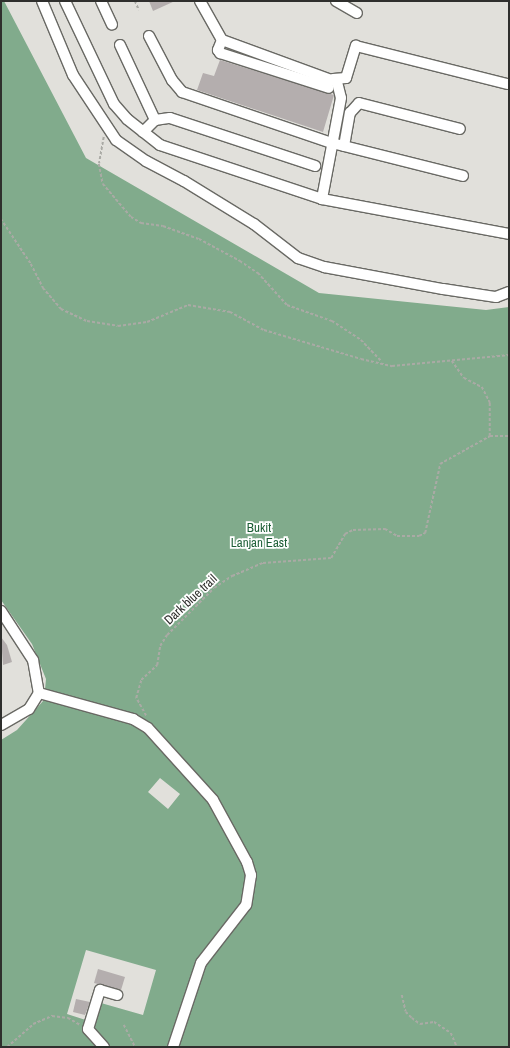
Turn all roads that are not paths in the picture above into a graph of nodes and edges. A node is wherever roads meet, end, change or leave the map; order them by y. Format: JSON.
{"nodes":[{"id":1,"x":42,"y":1,"type":"edge"},
{"id":2,"x":65,"y":1,"type":"edge"},
{"id":3,"x":101,"y":1,"type":"edge"},
{"id":4,"x":200,"y":1,"type":"edge"},
{"id":5,"x":336,"y":1,"type":"edge"},
{"id":6,"x":357,"y":13,"type":"dead end"},
{"id":7,"x":112,"y":25,"type":"dead end"},
{"id":8,"x":149,"y":36,"type":"dead end"},
{"id":9,"x":120,"y":45,"type":"dead end"},
{"id":10,"x":331,"y":84,"type":"junction"},
{"id":11,"x":507,"y":84,"type":"dead end"},
{"id":12,"x":155,"y":120,"type":"junction"},
{"id":13,"x":460,"y":129,"type":"dead end"},
{"id":14,"x":143,"y":132,"type":"junction"},
{"id":15,"x":332,"y":143,"type":"junction"},
{"id":16,"x":344,"y":146,"type":"junction"},
{"id":17,"x":315,"y":166,"type":"dead end"},
{"id":18,"x":464,"y":176,"type":"dead end"},
{"id":19,"x":322,"y":198,"type":"junction"},
{"id":20,"x":509,"y":234,"type":"edge"},
{"id":21,"x":509,"y":292,"type":"edge"},
{"id":22,"x":1,"y":612,"type":"edge"},
{"id":23,"x":39,"y":693,"type":"junction"},
{"id":24,"x":1,"y":725,"type":"edge"},
{"id":25,"x":117,"y":995,"type":"dead end"},
{"id":26,"x":104,"y":1047,"type":"edge"},
{"id":27,"x":173,"y":1047,"type":"edge"}],
"edges":[{"from":1,"to":21,"type":"street"},
{"from":2,"to":14,"type":"street"},
{"from":3,"to":7,"type":"street"},
{"from":4,"to":10,"type":"street"},
{"from":5,"to":6,"type":"street"},
{"from":8,"to":15,"type":"street"},
{"from":9,"to":12,"type":"street"},
{"from":10,"to":11,"type":"street"},
{"from":10,"to":15,"type":"street"},
{"from":12,"to":14,"type":"street"},
{"from":12,"to":17,"type":"street"},
{"from":13,"to":16,"type":"street"},
{"from":14,"to":19,"type":"street"},
{"from":15,"to":16,"type":"street"},
{"from":15,"to":19,"type":"street"},
{"from":16,"to":18,"type":"street"},
{"from":19,"to":20,"type":"street"},
{"from":22,"to":23,"type":"street"},
{"from":23,"to":24,"type":"street"},
{"from":23,"to":27,"type":"street"},
{"from":25,"to":26,"type":"street"}]}
